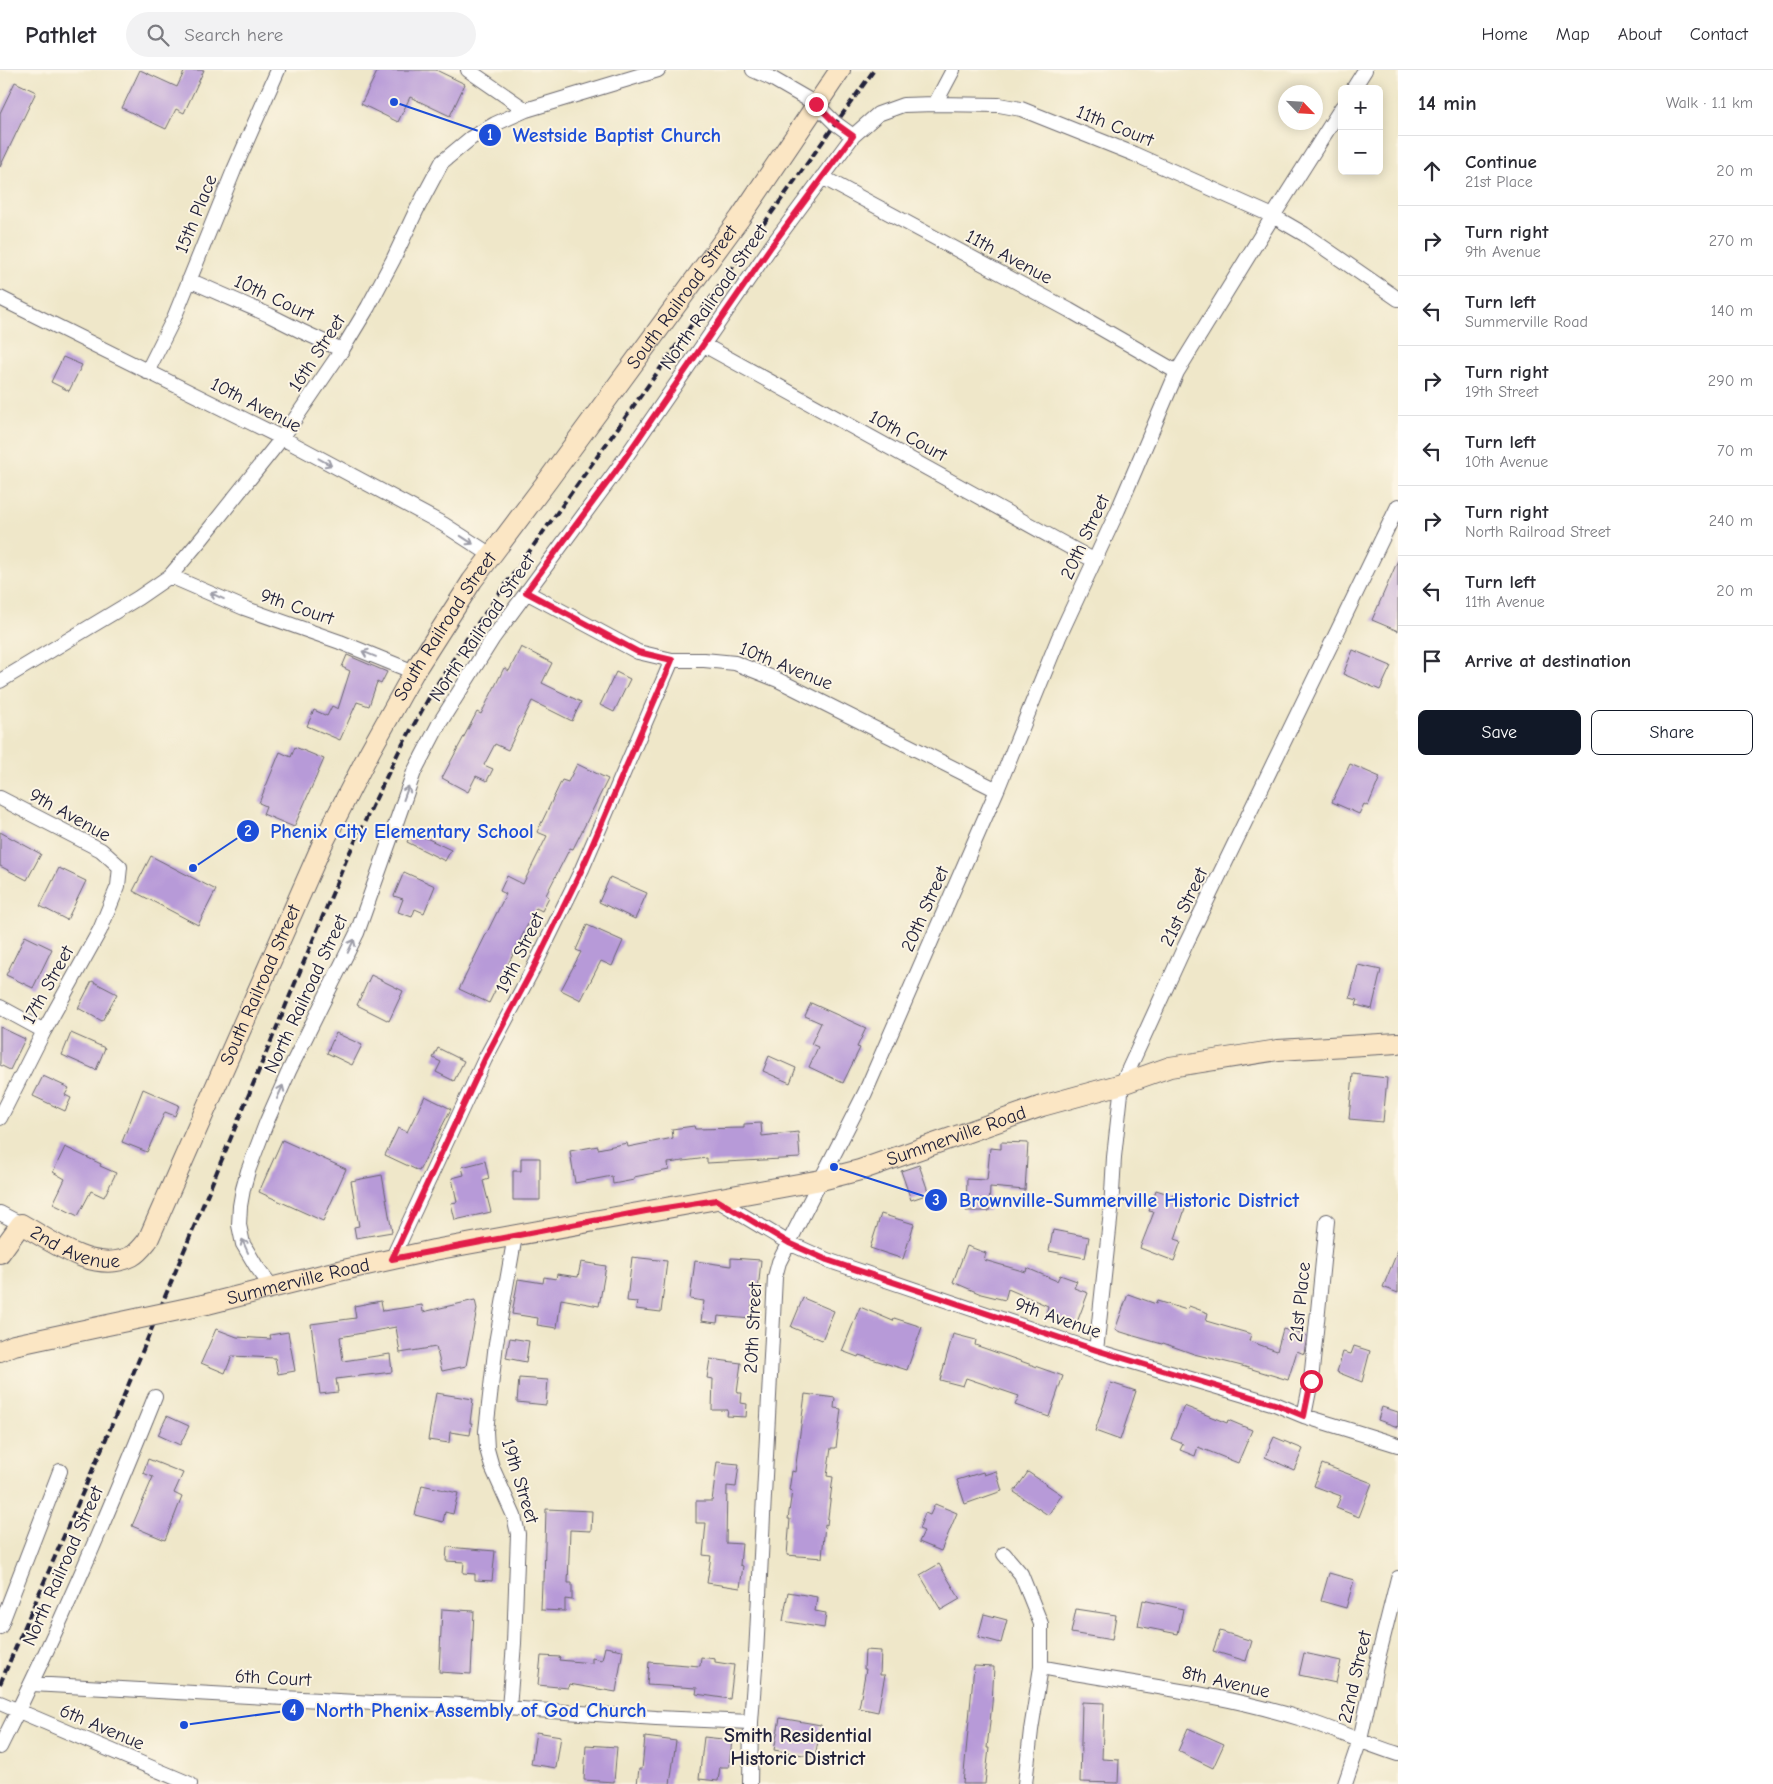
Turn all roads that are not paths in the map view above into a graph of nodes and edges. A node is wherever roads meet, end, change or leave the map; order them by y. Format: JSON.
{"nodes":[{"id":1,"x":278,"y":70,"type":"edge"},
{"id":2,"x":468,"y":70,"type":"edge"},
{"id":3,"x":658,"y":70,"type":"edge"},
{"id":4,"x":753,"y":70,"type":"edge"},
{"id":5,"x":840,"y":70,"type":"edge"},
{"id":6,"x":953,"y":70,"type":"edge"},
{"id":7,"x":1365,"y":70,"type":"edge"},
{"id":8,"x":1356,"y":85,"type":"edge"},
{"id":9,"x":816,"y":104,"type":"junction"},
{"id":10,"x":935,"y":104,"type":"junction"},
{"id":11,"x":526,"y":110,"type":"junction"},
{"id":12,"x":1338,"y":113,"type":"edge"},
{"id":13,"x":853,"y":136,"type":"junction"},
{"id":14,"x":822,"y":177,"type":"junction"},
{"id":15,"x":1272,"y":216,"type":"junction"},
{"id":16,"x":189,"y":280,"type":"junction"},
{"id":17,"x":0,"y":298,"type":"edge"},
{"id":18,"x":1398,"y":299,"type":"edge"},
{"id":19,"x":704,"y":345,"type":"junction"},
{"id":20,"x":342,"y":350,"type":"junction"},
{"id":21,"x":147,"y":372,"type":"junction"},
{"id":22,"x":1177,"y":372,"type":"junction"},
{"id":23,"x":282,"y":438,"type":"junction"},
{"id":24,"x":1398,"y":506,"type":"edge"},
{"id":25,"x":490,"y":554,"type":"junction"},
{"id":26,"x":1095,"y":561,"type":"junction"},
{"id":27,"x":170,"y":576,"type":"junction"},
{"id":28,"x":526,"y":592,"type":"junction"},
{"id":29,"x":672,"y":660,"type":"junction"},
{"id":30,"x":414,"y":672,"type":"junction"},
{"id":31,"x":0,"y":681,"type":"edge"},
{"id":32,"x":997,"y":790,"type":"junction"},
{"id":33,"x":0,"y":798,"type":"edge"},
{"id":34,"x":120,"y":867,"type":"joint"},
{"id":35,"x":0,"y":1007,"type":"edge"},
{"id":36,"x":44,"y":1031,"type":"junction"},
{"id":37,"x":1398,"y":1043,"type":"edge"},
{"id":38,"x":1122,"y":1084,"type":"junction"},
{"id":39,"x":0,"y":1118,"type":"edge"},
{"id":40,"x":821,"y":1180,"type":"junction"},
{"id":41,"x":717,"y":1200,"type":"junction"},
{"id":42,"x":0,"y":1213,"type":"edge"},
{"id":43,"x":1327,"y":1220,"type":"dead end"},
{"id":44,"x":21,"y":1224,"type":"junction"},
{"id":45,"x":515,"y":1236,"type":"junction"},
{"id":46,"x":148,"y":1240,"type":"joint"},
{"id":47,"x":789,"y":1243,"type":"junction"},
{"id":48,"x":0,"y":1253,"type":"edge"},
{"id":49,"x":392,"y":1259,"type":"junction"},
{"id":50,"x":272,"y":1287,"type":"junction"},
{"id":51,"x":1096,"y":1350,"type":"junction"},
{"id":52,"x":0,"y":1352,"type":"edge"},
{"id":53,"x":155,"y":1397,"type":"dead end"},
{"id":54,"x":1304,"y":1416,"type":"junction"},
{"id":55,"x":1398,"y":1445,"type":"edge"},
{"id":56,"x":60,"y":1471,"type":"dead end"},
{"id":57,"x":1004,"y":1554,"type":"dead end"},
{"id":58,"x":1398,"y":1578,"type":"edge"},
{"id":59,"x":0,"y":1627,"type":"edge"},
{"id":60,"x":1041,"y":1667,"type":"junction"},
{"id":61,"x":32,"y":1684,"type":"junction"},
{"id":62,"x":0,"y":1703,"type":"edge"},
{"id":63,"x":509,"y":1709,"type":"junction"},
{"id":64,"x":18,"y":1712,"type":"junction"},
{"id":65,"x":751,"y":1722,"type":"junction"},
{"id":66,"x":1360,"y":1740,"type":"junction"},
{"id":67,"x":0,"y":1747,"type":"edge"},
{"id":68,"x":1398,"y":1754,"type":"edge"},
{"id":69,"x":190,"y":1784,"type":"edge"},
{"id":70,"x":750,"y":1784,"type":"edge"},
{"id":71,"x":1025,"y":1784,"type":"edge"},
{"id":72,"x":1345,"y":1784,"type":"edge"}],
"edges":[{"from":1,"to":16,"type":"street","name":"15th Place"},
{"from":2,"to":11,"type":"street"},
{"from":3,"to":11,"type":"street","name":"16th Street"},
{"from":4,"to":9,"type":"street"},
{"from":5,"to":9,"type":"street","name":"South Railroad Street"},
{"from":6,"to":10,"type":"street"},
{"from":7,"to":8,"type":"street"},
{"from":9,"to":13,"type":"street"},
{"from":9,"to":25,"type":"street","name":"South Railroad Street"},
{"from":10,"to":13,"type":"street","name":"North Railroad Street"},
{"from":10,"to":15,"type":"street","name":"11th Court"},
{"from":11,"to":20,"type":"street","name":"16th Street"},
{"from":12,"to":15,"type":"street","name":"20th Street"},
{"from":13,"to":14,"type":"street","name":"North Railroad Street"},
{"from":14,"to":19,"type":"street","name":"North Railroad Street"},
{"from":14,"to":22,"type":"street","name":"11th Avenue"},
{"from":15,"to":18,"type":"street"},
{"from":15,"to":22,"type":"street","name":"20th Street"},
{"from":16,"to":20,"type":"street","name":"10th Court"},
{"from":16,"to":21,"type":"street","name":"15th Place"},
{"from":17,"to":21,"type":"street","name":"10th Avenue"},
{"from":19,"to":26,"type":"street","name":"10th Court"},
{"from":19,"to":28,"type":"street","name":"North Railroad Street"},
{"from":20,"to":23,"type":"street","name":"16th Street"},
{"from":21,"to":23,"type":"street","name":"10th Avenue"},
{"from":22,"to":26,"type":"street","name":"20th Street"},
{"from":23,"to":25,"type":"street","name":"10th Avenue","one_way":true},
{"from":23,"to":27,"type":"street","name":"16th Street"},
{"from":24,"to":38,"type":"street","name":"21st Street"},
{"from":25,"to":30,"type":"street","name":"South Railroad Street"},
{"from":26,"to":32,"type":"street","name":"20th Street"},
{"from":30,"to":27,"type":"street","name":"9th Court","one_way":true},
{"from":27,"to":31,"type":"street","name":"16th Street"},
{"from":28,"to":29,"type":"street","name":"10th Avenue"},
{"from":50,"to":28,"type":"street","name":"North Railroad Street","one_way":true},
{"from":29,"to":32,"type":"street","name":"10th Avenue"},
{"from":29,"to":49,"type":"street","name":"19th Street"},
{"from":30,"to":46,"type":"street","name":"South Railroad Street"},
{"from":32,"to":40,"type":"street","name":"20th Street"},
{"from":33,"to":34,"type":"street","name":"9th Avenue"},
{"from":34,"to":36,"type":"street","name":"17th Street"},
{"from":35,"to":36,"type":"street"},
{"from":36,"to":39,"type":"street","name":"17th Street"},
{"from":37,"to":38,"type":"street","name":"Summerville Road"},
{"from":38,"to":40,"type":"street","name":"Summerville Road"},
{"from":38,"to":51,"type":"street","name":"21st Street"},
{"from":40,"to":41,"type":"street","name":"Summerville Road"},
{"from":40,"to":47,"type":"street","name":"20th Street"},
{"from":41,"to":45,"type":"street","name":"Summerville Road"},
{"from":41,"to":47,"type":"street","name":"9th Avenue"},
{"from":42,"to":44,"type":"street","name":"2nd Avenue"},
{"from":43,"to":54,"type":"street","name":"21st Place"},
{"from":44,"to":46,"type":"street","name":"2nd Avenue"},
{"from":44,"to":48,"type":"street"},
{"from":45,"to":49,"type":"street","name":"Summerville Road"},
{"from":45,"to":63,"type":"street","name":"19th Street"},
{"from":47,"to":51,"type":"street","name":"9th Avenue"},
{"from":47,"to":65,"type":"street","name":"20th Street"},
{"from":49,"to":50,"type":"street","name":"Summerville Road"},
{"from":50,"to":52,"type":"street","name":"Summerville Road","bridge":true},
{"from":51,"to":54,"type":"street","name":"9th Avenue"},
{"from":53,"to":61,"type":"street","name":"North Railroad Street"},
{"from":54,"to":55,"type":"street","name":"9th Avenue"},
{"from":56,"to":59,"type":"street"},
{"from":57,"to":60,"type":"street"},
{"from":58,"to":66,"type":"street","name":"22nd Street"},
{"from":60,"to":66,"type":"street","name":"8th Avenue"},
{"from":60,"to":71,"type":"street"},
{"from":61,"to":63,"type":"street","name":"6th Court"},
{"from":61,"to":64,"type":"street","name":"North Railroad Street"},
{"from":62,"to":64,"type":"street","name":"6th Avenue"},
{"from":63,"to":65,"type":"street","name":"6th Court"},
{"from":64,"to":67,"type":"street","name":"North Railroad Street"},
{"from":64,"to":69,"type":"street","name":"6th Avenue"},
{"from":65,"to":70,"type":"street","name":"20th Street"},
{"from":66,"to":68,"type":"street","name":"8th Avenue"},
{"from":66,"to":72,"type":"street","name":"22nd Street"}]}
